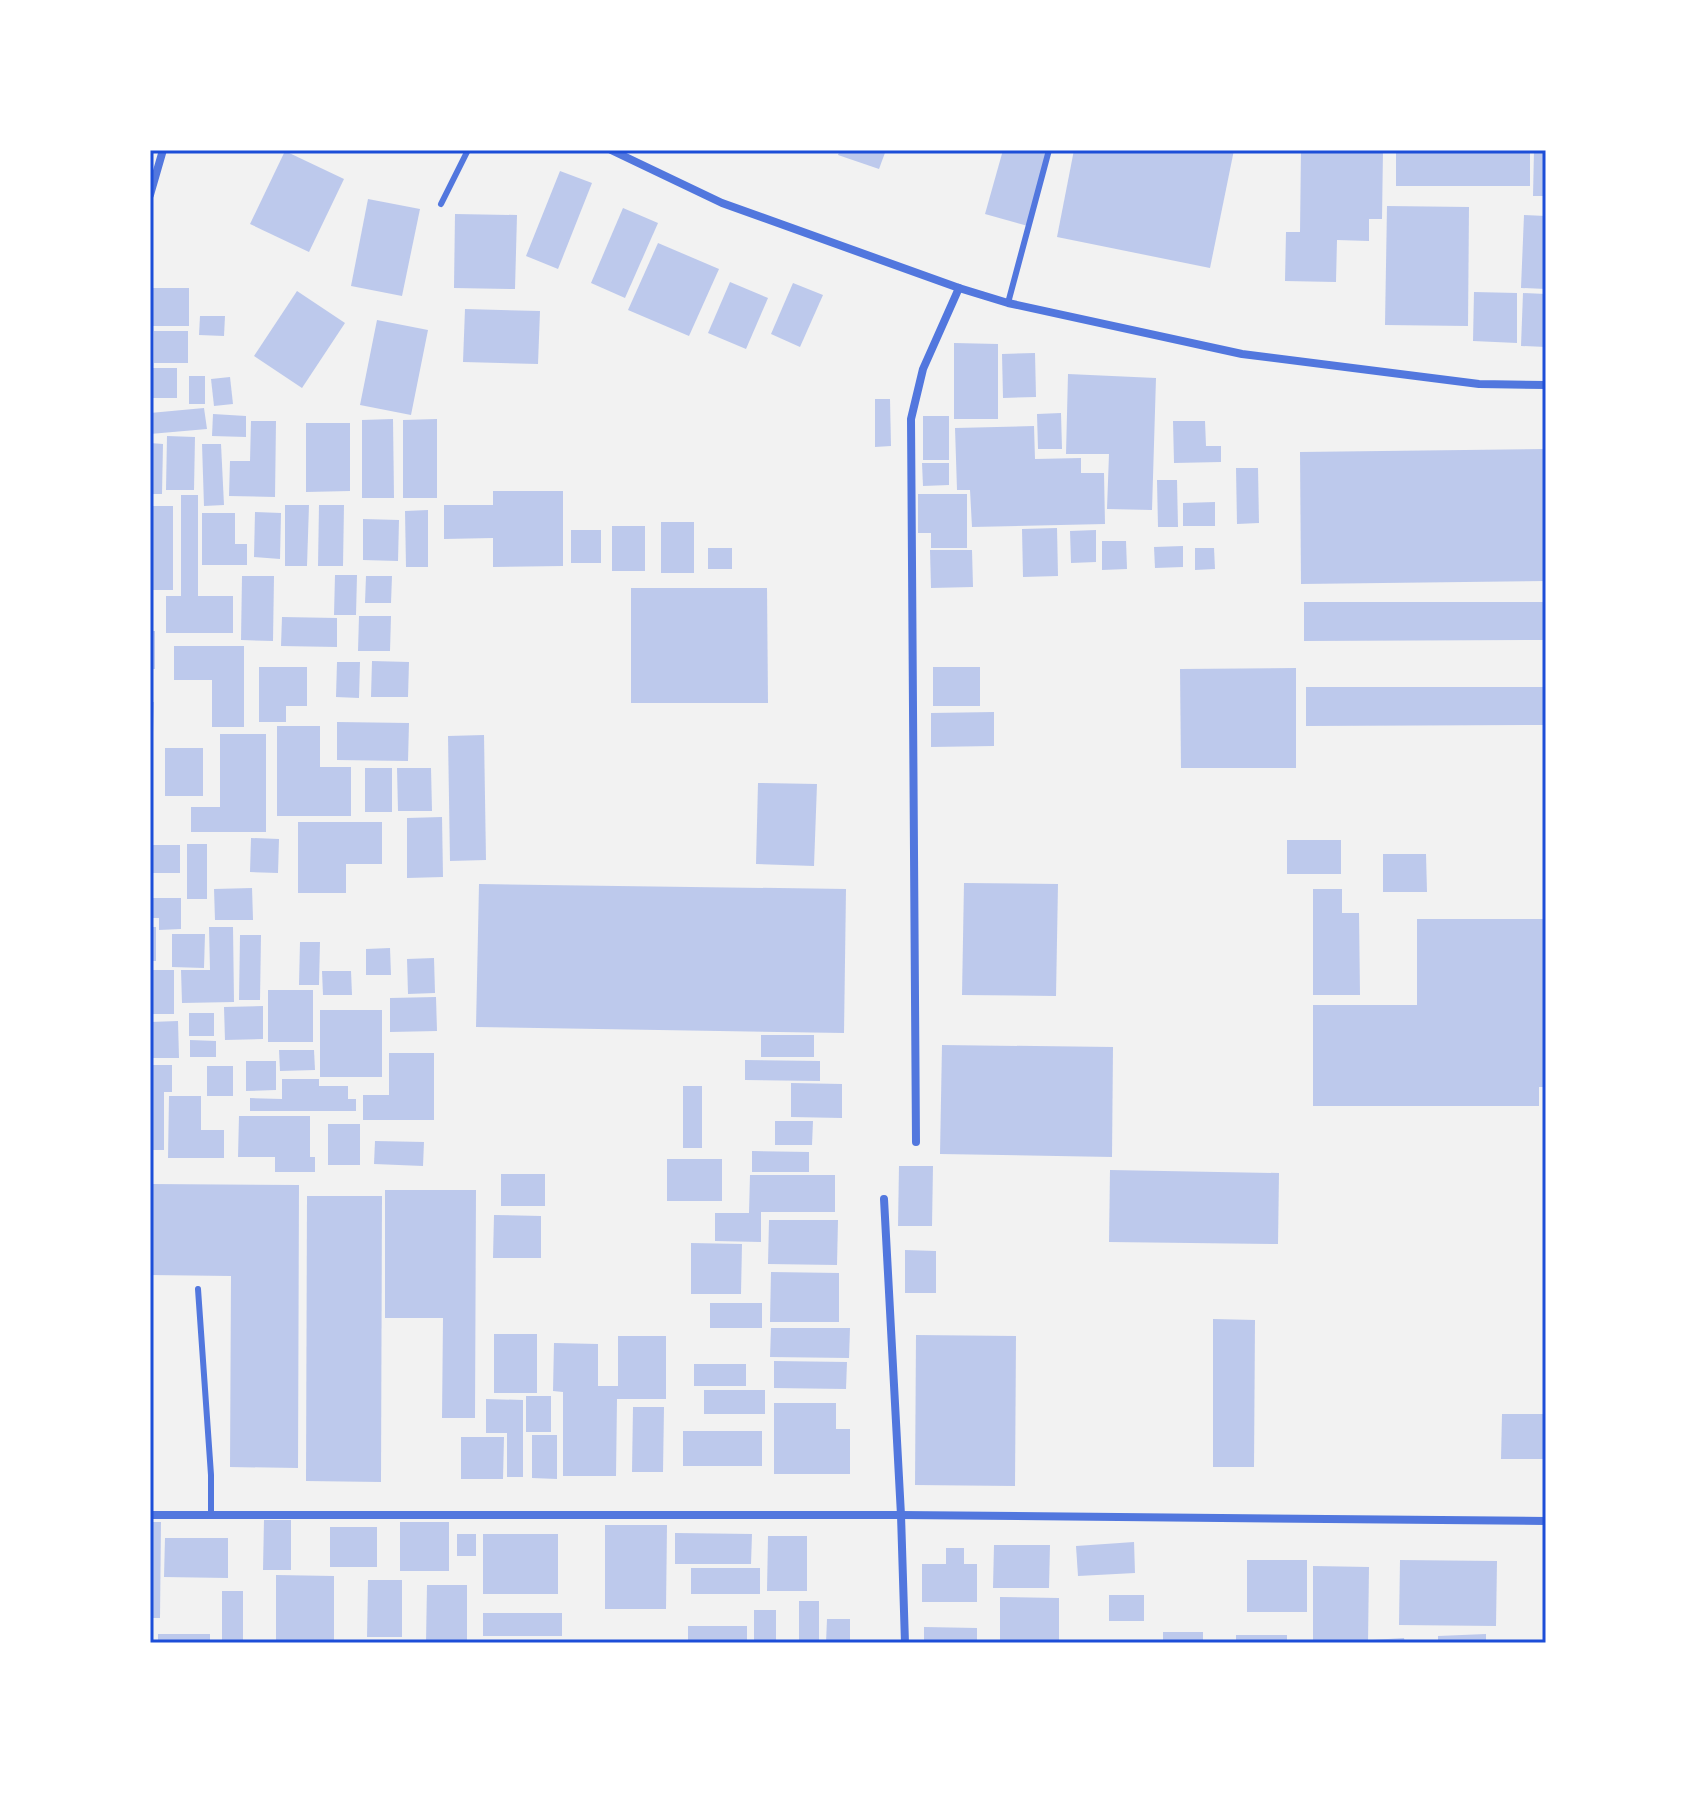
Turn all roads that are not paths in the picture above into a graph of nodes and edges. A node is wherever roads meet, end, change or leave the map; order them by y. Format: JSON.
{"nodes":[{"id":1,"x":163,"y":150,"type":"edge"},
{"id":2,"x":468,"y":150,"type":"edge"},
{"id":3,"x":611,"y":150,"type":"edge"},
{"id":4,"x":1049,"y":150,"type":"edge"},
{"id":5,"x":150,"y":195,"type":"edge"},
{"id":6,"x":441,"y":204,"type":"dead end"},
{"id":7,"x":959,"y":288,"type":"junction"},
{"id":8,"x":1008,"y":303,"type":"junction"},
{"id":9,"x":1546,"y":385,"type":"edge"},
{"id":10,"x":916,"y":1142,"type":"dead end"},
{"id":11,"x":884,"y":1199,"type":"dead end"},
{"id":12,"x":198,"y":1289,"type":"dead end"},
{"id":13,"x":150,"y":1515,"type":"edge"},
{"id":14,"x":211,"y":1515,"type":"junction"},
{"id":15,"x":901,"y":1515,"type":"junction"},
{"id":16,"x":1546,"y":1521,"type":"edge"},
{"id":17,"x":905,"y":1643,"type":"edge"}],
"edges":[{"from":1,"to":5,"type":"street"},
{"from":2,"to":6,"type":"lane"},
{"from":3,"to":7,"type":"street"},
{"from":4,"to":8,"type":"lane"},
{"from":7,"to":8,"type":"street"},
{"from":7,"to":10,"type":"street"},
{"from":8,"to":9,"type":"street"},
{"from":11,"to":15,"type":"street"},
{"from":12,"to":14,"type":"lane"},
{"from":13,"to":14,"type":"street"},
{"from":14,"to":15,"type":"street"},
{"from":15,"to":16,"type":"street"},
{"from":15,"to":17,"type":"street"}]}
